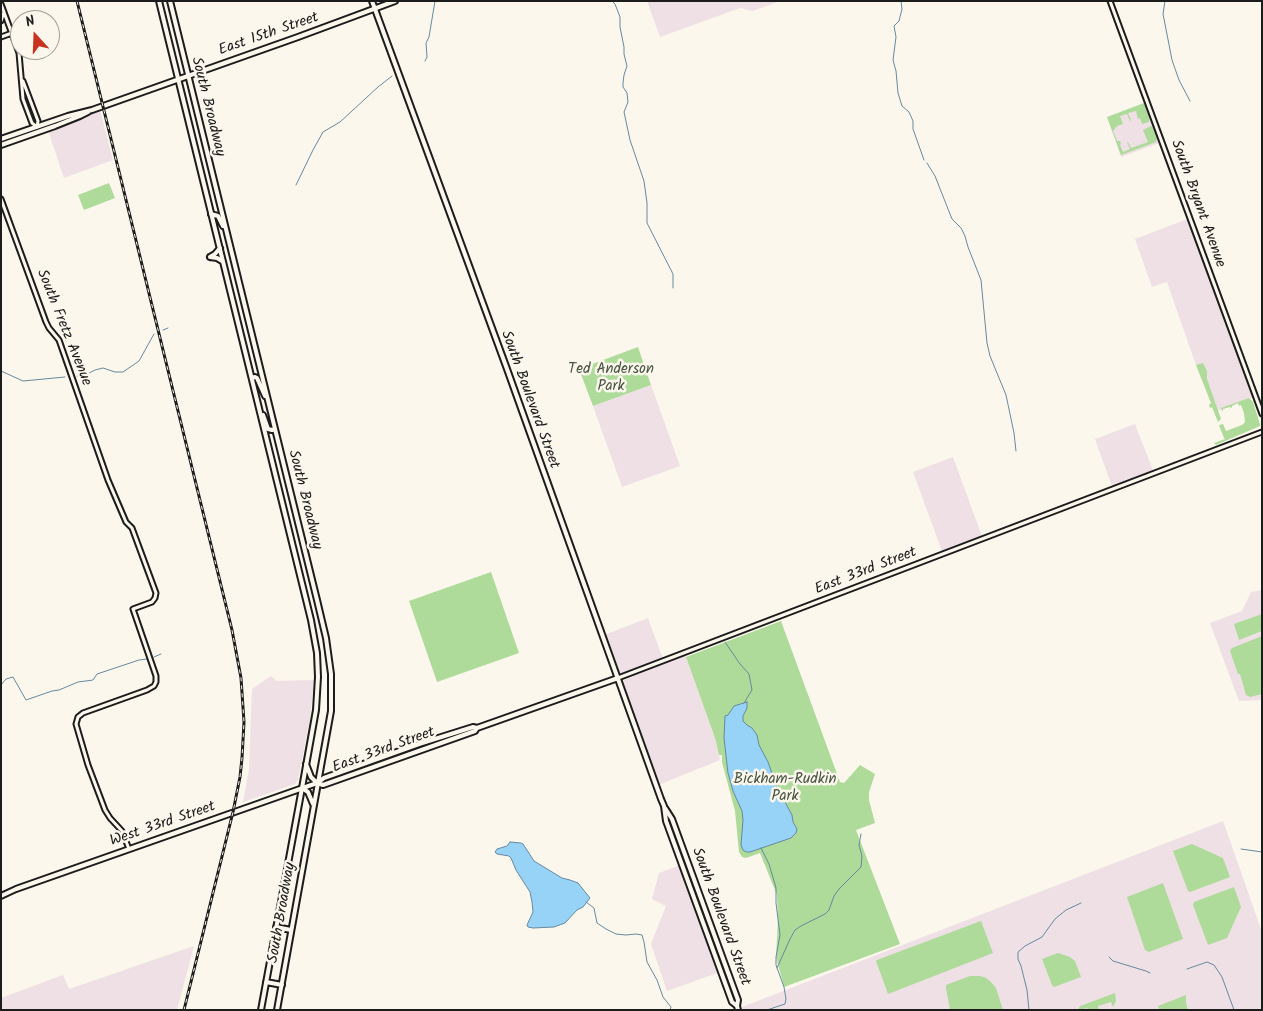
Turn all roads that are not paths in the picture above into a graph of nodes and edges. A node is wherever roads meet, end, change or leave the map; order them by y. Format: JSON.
{"nodes":[{"id":1,"x":159,"y":1,"type":"edge"},
{"id":2,"x":170,"y":1,"type":"edge"},
{"id":3,"x":372,"y":1,"type":"edge"},
{"id":4,"x":395,"y":1,"type":"edge"},
{"id":5,"x":1110,"y":1,"type":"edge"},
{"id":6,"x":1,"y":4,"type":"edge"},
{"id":7,"x":374,"y":9,"type":"junction"},
{"id":8,"x":4,"y":11,"type":"junction"},
{"id":9,"x":1,"y":21,"type":"edge"},
{"id":10,"x":10,"y":28,"type":"edge"},
{"id":11,"x":20,"y":60,"type":"edge"},
{"id":12,"x":188,"y":75,"type":"junction"},
{"id":13,"x":178,"y":79,"type":"junction"},
{"id":14,"x":92,"y":110,"type":"junction"},
{"id":15,"x":37,"y":127,"type":"junction"},
{"id":16,"x":42,"y":130,"type":"junction"},
{"id":17,"x":1,"y":139,"type":"edge"},
{"id":18,"x":1,"y":145,"type":"edge"},
{"id":19,"x":1,"y":199,"type":"edge"},
{"id":20,"x":211,"y":214,"type":"junction"},
{"id":21,"x":226,"y":232,"type":"junction"},
{"id":22,"x":220,"y":248,"type":"junction"},
{"id":23,"x":223,"y":262,"type":"junction"},
{"id":24,"x":252,"y":378,"type":"junction"},
{"id":25,"x":268,"y":404,"type":"junction"},
{"id":26,"x":259,"y":409,"type":"junction"},
{"id":27,"x":1262,"y":414,"type":"edge"},
{"id":28,"x":275,"y":429,"type":"junction"},
{"id":29,"x":1262,"y":432,"type":"edge"},
{"id":30,"x":287,"y":478,"type":"junction"},
{"id":31,"x":276,"y":480,"type":"junction"},
{"id":32,"x":618,"y":678,"type":"junction"},
{"id":33,"x":306,"y":764,"type":"junction"},
{"id":34,"x":318,"y":783,"type":"junction"},
{"id":35,"x":302,"y":788,"type":"junction"},
{"id":36,"x":314,"y":804,"type":"junction"},
{"id":37,"x":129,"y":849,"type":"junction"},
{"id":38,"x":1,"y":894,"type":"edge"},
{"id":39,"x":276,"y":927,"type":"junction"},
{"id":40,"x":291,"y":930,"type":"junction"},
{"id":41,"x":266,"y":982,"type":"junction"},
{"id":42,"x":282,"y":985,"type":"junction"},
{"id":43,"x":738,"y":1008,"type":"edge"},
{"id":44,"x":261,"y":1010,"type":"edge"},
{"id":45,"x":277,"y":1010,"type":"edge"}],
"edges":[{"from":1,"to":13,"type":"main road","name":"South Broadway"},
{"from":2,"to":12,"type":"main road","name":"South Broadway"},
{"from":3,"to":7,"type":"main road","name":"South Boulevard Street"},
{"from":4,"to":7,"type":"main road","name":"East 15th Street"},
{"from":5,"to":27,"type":"street","name":"South Bryant Avenue"},
{"from":6,"to":8,"type":"street"},
{"from":7,"to":12,"type":"main road","name":"East 15th Street"},
{"from":7,"to":32,"type":"main road","name":"South Boulevard Street"},
{"from":8,"to":9,"type":"street"},
{"from":8,"to":10,"type":"street"},
{"from":11,"to":15,"type":"street"},
{"from":12,"to":13,"type":"main road","name":"East 15th Street"},
{"from":12,"to":21,"type":"main road","name":"South Broadway"},
{"from":13,"to":14,"type":"main road","name":"East 15th Street"},
{"from":13,"to":20,"type":"main road","name":"South Broadway"},
{"from":14,"to":15,"type":"main road"},
{"from":14,"to":16,"type":"main road"},
{"from":15,"to":16,"type":"main road"},
{"from":15,"to":17,"type":"main road"},
{"from":16,"to":18,"type":"main road"},
{"from":19,"to":37,"type":"street","name":"South Fretz Avenue"},
{"from":20,"to":21,"type":"main road"},
{"from":20,"to":22,"type":"main road","name":"South Broadway"},
{"from":21,"to":25,"type":"main road","name":"South Broadway"},
{"from":22,"to":23,"type":"main road","name":"South Broadway"},
{"from":22,"to":23,"type":"main road"},
{"from":23,"to":24,"type":"main road","name":"South Broadway"},
{"from":24,"to":25,"type":"main road"},
{"from":24,"to":26,"type":"main road","name":"South Broadway"},
{"from":25,"to":28,"type":"main road","name":"South Broadway"},
{"from":26,"to":28,"type":"main road"},
{"from":26,"to":31,"type":"main road","name":"South Broadway"},
{"from":28,"to":30,"type":"main road","name":"South Broadway"},
{"from":29,"to":32,"type":"street","name":"East 33rd Street"},
{"from":30,"to":31,"type":"main road"},
{"from":30,"to":34,"type":"main road","name":"South Broadway"},
{"from":31,"to":33,"type":"main road","name":"South Broadway"},
{"from":32,"to":34,"type":"main road","name":"East 33rd Street"},
{"from":32,"to":43,"type":"main road","name":"South Boulevard Street"},
{"from":33,"to":34,"type":"main road"},
{"from":33,"to":35,"type":"main road","name":"South Broadway"},
{"from":34,"to":35,"type":"main road","name":"West 33rd Street"},
{"from":34,"to":36,"type":"main road","name":"South Broadway"},
{"from":35,"to":36,"type":"main road"},
{"from":35,"to":37,"type":"main road","name":"West 33rd Street"},
{"from":35,"to":39,"type":"main road","name":"South Broadway"},
{"from":36,"to":40,"type":"main road","name":"South Broadway"},
{"from":37,"to":38,"type":"main road","name":"West 33rd Street"},
{"from":39,"to":40,"type":"main road"},
{"from":39,"to":41,"type":"main road","name":"South Broadway"},
{"from":40,"to":42,"type":"main road","name":"South Broadway"},
{"from":41,"to":42,"type":"main road"},
{"from":41,"to":44,"type":"main road","name":"South Broadway"},
{"from":42,"to":45,"type":"main road","name":"South Broadway"}]}
